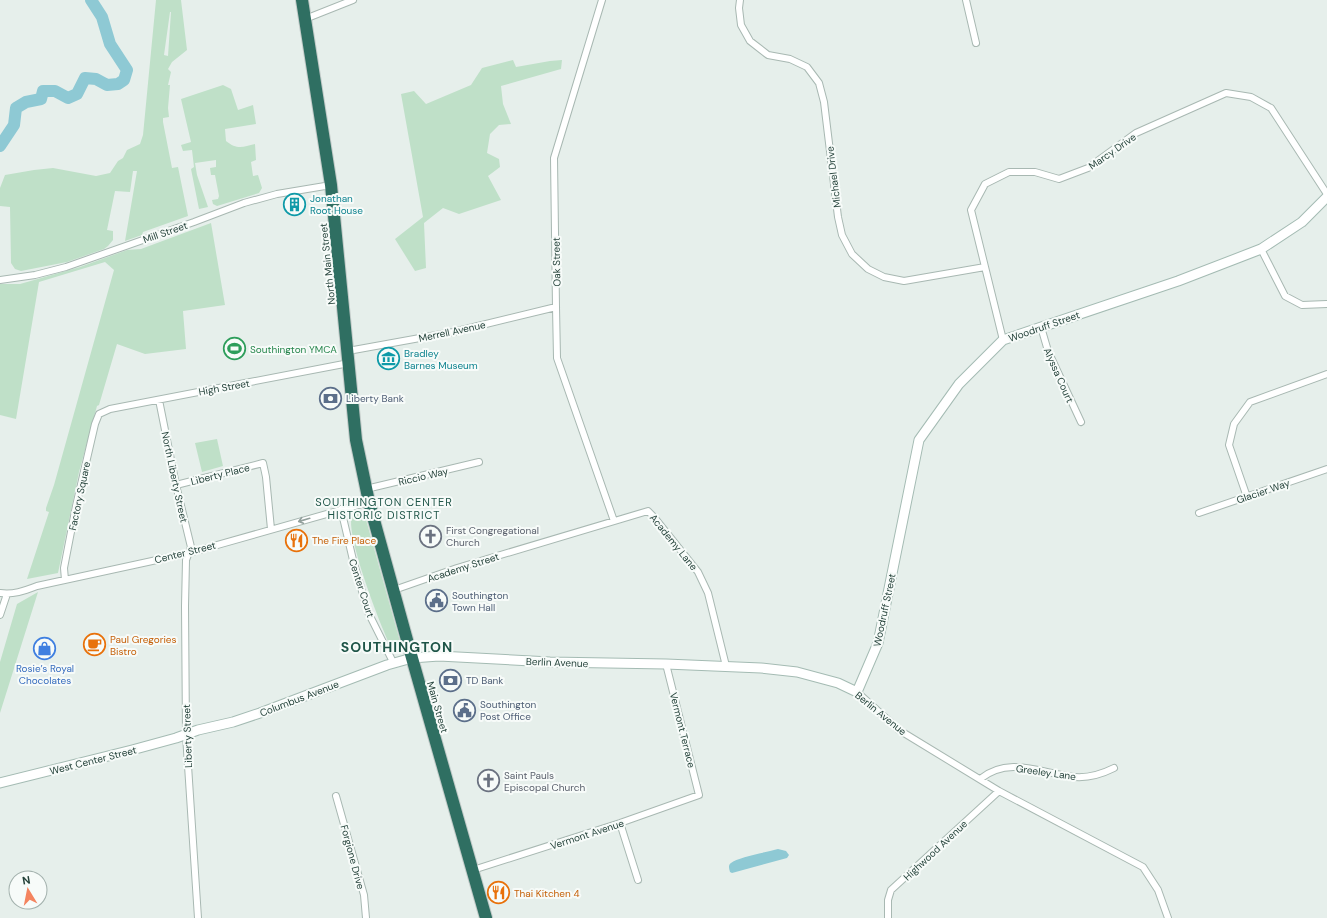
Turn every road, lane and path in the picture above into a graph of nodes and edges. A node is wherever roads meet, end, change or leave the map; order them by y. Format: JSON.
{"nodes":[{"id":1,"x":302,"y":0,"type":"edge"},
{"id":2,"x":353,"y":0,"type":"edge"},
{"id":3,"x":602,"y":0,"type":"edge"},
{"id":4,"x":740,"y":0,"type":"edge"},
{"id":5,"x":966,"y":0,"type":"edge"},
{"id":6,"x":305,"y":19,"type":"junction"},
{"id":7,"x":976,"y":42,"type":"dead end"},
{"id":8,"x":331,"y":185,"type":"junction"},
{"id":9,"x":1327,"y":194,"type":"edge"},
{"id":10,"x":1327,"y":197,"type":"edge"},
{"id":11,"x":1261,"y":248,"type":"junction"},
{"id":12,"x":985,"y":268,"type":"junction"},
{"id":13,"x":0,"y":280,"type":"edge"},
{"id":14,"x":1327,"y":304,"type":"edge"},
{"id":15,"x":556,"y":306,"type":"junction"},
{"id":16,"x":1042,"y":327,"type":"junction"},
{"id":17,"x":1003,"y":340,"type":"junction"},
{"id":18,"x":348,"y":351,"type":"junction"},
{"id":19,"x":349,"y":363,"type":"junction"},
{"id":20,"x":1327,"y":374,"type":"edge"},
{"id":21,"x":159,"y":400,"type":"junction"},
{"id":22,"x":99,"y":414,"type":"joint"},
{"id":23,"x":1081,"y":422,"type":"dead end"},
{"id":24,"x":479,"y":462,"type":"dead end"},
{"id":25,"x":1327,"y":469,"type":"edge"},
{"id":26,"x":176,"y":485,"type":"junction"},
{"id":27,"x":366,"y":489,"type":"junction"},
{"id":28,"x":1247,"y":497,"type":"junction"},
{"id":29,"x":369,"y":502,"type":"junction"},
{"id":30,"x":341,"y":509,"type":"junction"},
{"id":31,"x":648,"y":511,"type":"joint"},
{"id":32,"x":1199,"y":513,"type":"dead end"},
{"id":33,"x":614,"y":521,"type":"junction"},
{"id":34,"x":271,"y":529,"type":"junction"},
{"id":35,"x":189,"y":553,"type":"junction"},
{"id":36,"x":65,"y":580,"type":"junction"},
{"id":37,"x":394,"y":590,"type":"junction"},
{"id":38,"x":0,"y":593,"type":"edge"},
{"id":39,"x":7,"y":594,"type":"junction"},
{"id":40,"x":0,"y":615,"type":"edge"},
{"id":41,"x":412,"y":658,"type":"junction"},
{"id":42,"x":393,"y":662,"type":"junction"},
{"id":43,"x":666,"y":664,"type":"junction"},
{"id":44,"x":726,"y":666,"type":"junction"},
{"id":45,"x":857,"y":692,"type":"junction"},
{"id":46,"x":186,"y":735,"type":"junction"},
{"id":47,"x":1114,"y":768,"type":"dead end"},
{"id":48,"x":980,"y":779,"type":"junction"},
{"id":49,"x":0,"y":783,"type":"edge"},
{"id":50,"x":999,"y":791,"type":"junction"},
{"id":51,"x":699,"y":795,"type":"joint"},
{"id":52,"x":336,"y":796,"type":"dead end"},
{"id":53,"x":620,"y":823,"type":"junction"},
{"id":54,"x":473,"y":870,"type":"junction"},
{"id":55,"x":638,"y":880,"type":"dead end"},
{"id":56,"x":198,"y":918,"type":"edge"},
{"id":57,"x":366,"y":918,"type":"edge"},
{"id":58,"x":486,"y":918,"type":"edge"},
{"id":59,"x":888,"y":918,"type":"edge"},
{"id":60,"x":1168,"y":918,"type":"edge"}],
"edges":[{"from":1,"to":6,"type":"highway","name":"North Main Street"},
{"from":2,"to":6,"type":"street"},
{"from":3,"to":15,"type":"street","name":"Oak Street"},
{"from":4,"to":12,"type":"street","name":"Michael Drive"},
{"from":5,"to":7,"type":"street"},
{"from":6,"to":8,"type":"highway","name":"North Main Street"},
{"from":8,"to":13,"type":"street","name":"Mill Street"},
{"from":8,"to":18,"type":"highway","name":"North Main Street"},
{"from":9,"to":12,"type":"street","name":"Marcy Drive"},
{"from":10,"to":11,"type":"street","name":"Woodruff Street"},
{"from":11,"to":14,"type":"street"},
{"from":11,"to":16,"type":"street","name":"Woodruff Street"},
{"from":12,"to":17,"type":"street","name":"Marcy Drive"},
{"from":15,"to":18,"type":"street","name":"Merrell Avenue"},
{"from":15,"to":33,"type":"street","name":"Oak Street"},
{"from":16,"to":17,"type":"street","name":"Woodruff Street"},
{"from":16,"to":23,"type":"street","name":"Alyssa Court"},
{"from":17,"to":45,"type":"street","name":"Woodruff Street"},
{"from":18,"to":19,"type":"highway","name":"North Main Street"},
{"from":19,"to":21,"type":"street","name":"High Street"},
{"from":19,"to":27,"type":"highway","name":"North Main Street"},
{"from":20,"to":28,"type":"street"},
{"from":21,"to":22,"type":"street","name":"High Street"},
{"from":21,"to":26,"type":"street","name":"North Liberty Street"},
{"from":22,"to":36,"type":"street","name":"Factory Square"},
{"from":24,"to":27,"type":"street","name":"Riccio Way"},
{"from":25,"to":28,"type":"street","name":"Glacier Way"},
{"from":26,"to":34,"type":"street","name":"Liberty Place"},
{"from":26,"to":35,"type":"street","name":"North Liberty Street"},
{"from":27,"to":29,"type":"highway","name":"North Main Street"},
{"from":28,"to":32,"type":"street","name":"Glacier Way"},
{"from":29,"to":30,"type":"street","name":"Center Street"},
{"from":29,"to":37,"type":"highway","name":"Main Street"},
{"from":30,"to":34,"type":"street","name":"Center Street","one_way":true},
{"from":30,"to":42,"type":"street","name":"Center Court"},
{"from":31,"to":33,"type":"street","name":"Academy Street"},
{"from":31,"to":44,"type":"street","name":"Academy Lane"},
{"from":33,"to":37,"type":"street","name":"Academy Street"},
{"from":34,"to":35,"type":"street","name":"Center Street"},
{"from":35,"to":36,"type":"street","name":"Center Street"},
{"from":35,"to":46,"type":"street","name":"Liberty Street"},
{"from":36,"to":39,"type":"street","name":"Center Street"},
{"from":37,"to":41,"type":"highway","name":"Main Street"},
{"from":38,"to":39,"type":"street","name":"Center Street"},
{"from":39,"to":40,"type":"street"},
{"from":41,"to":42,"type":"street","name":"Columbus Avenue"},
{"from":41,"to":43,"type":"street","name":"Berlin Avenue"},
{"from":41,"to":54,"type":"highway","name":"Main Street"},
{"from":42,"to":46,"type":"street","name":"Columbus Avenue"},
{"from":43,"to":44,"type":"street","name":"Berlin Avenue"},
{"from":43,"to":51,"type":"street","name":"Vermont Terrace"},
{"from":44,"to":45,"type":"street","name":"Berlin Avenue"},
{"from":45,"to":48,"type":"street","name":"Berlin Avenue"},
{"from":46,"to":49,"type":"street","name":"West Center Street"},
{"from":46,"to":56,"type":"street","name":"Liberty Street"},
{"from":47,"to":48,"type":"street","name":"Greeley Lane"},
{"from":48,"to":50,"type":"street","name":"Berlin Avenue"},
{"from":50,"to":59,"type":"street","name":"Highwood Avenue"},
{"from":50,"to":60,"type":"street","name":"Berlin Avenue"},
{"from":51,"to":53,"type":"street","name":"Vermont Avenue"},
{"from":52,"to":57,"type":"street","name":"Forgione Drive"},
{"from":53,"to":54,"type":"street","name":"Vermont Avenue"},
{"from":53,"to":55,"type":"street"},
{"from":54,"to":58,"type":"highway","name":"Main Street"}]}
